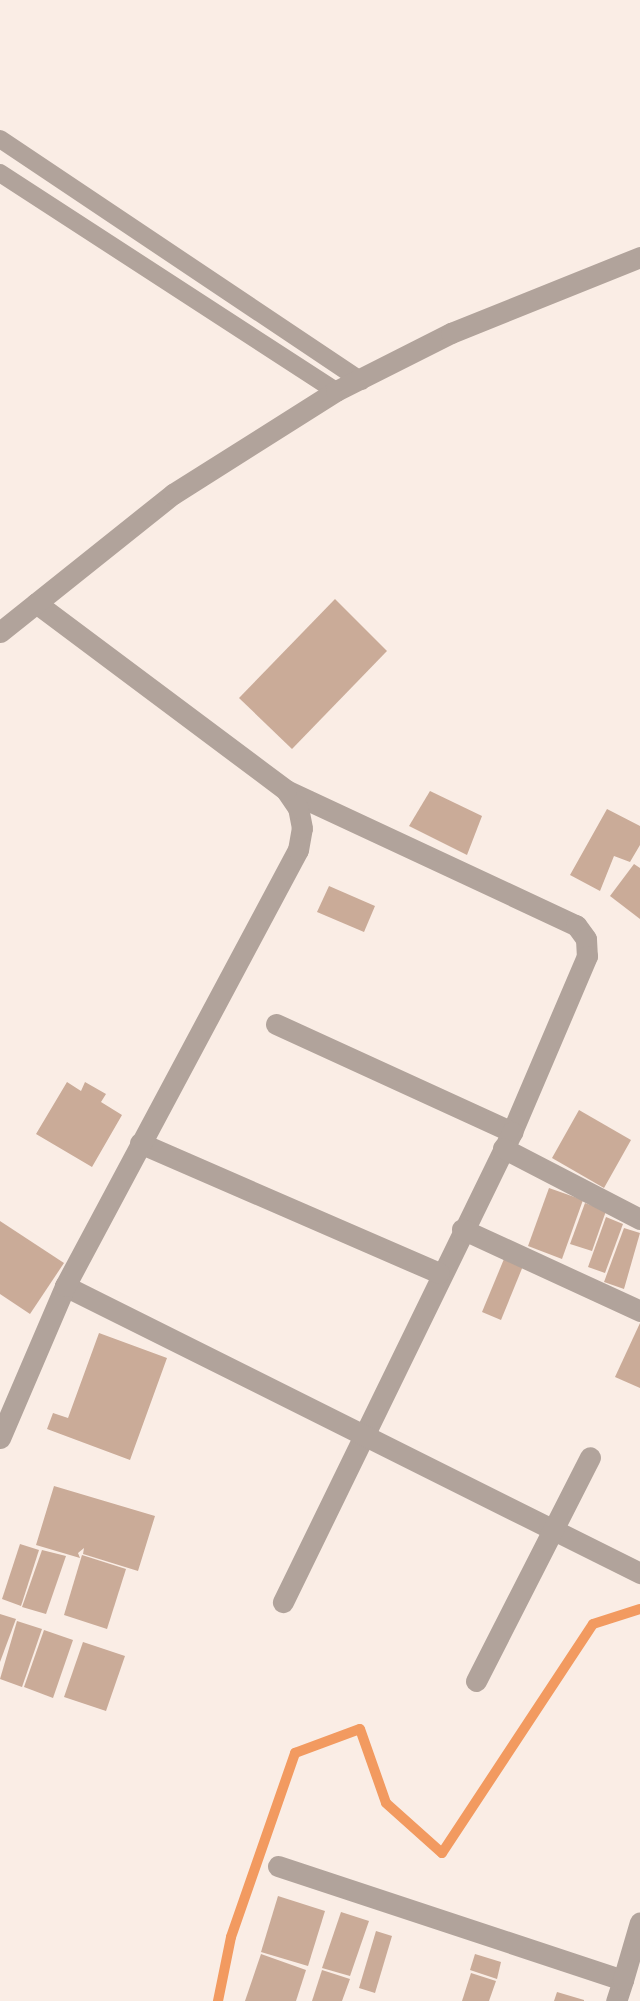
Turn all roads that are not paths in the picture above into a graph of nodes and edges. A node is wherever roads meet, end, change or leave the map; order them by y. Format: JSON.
{"nodes":[{"id":1,"x":0,"y":139,"type":"edge"},
{"id":2,"x":0,"y":173,"type":"edge"},
{"id":3,"x":640,"y":257,"type":"edge"},
{"id":4,"x":362,"y":381,"type":"junction"},
{"id":5,"x":337,"y":391,"type":"junction"},
{"id":6,"x":36,"y":603,"type":"junction"},
{"id":7,"x":0,"y":632,"type":"edge"},
{"id":8,"x":286,"y":790,"type":"junction"},
{"id":9,"x":276,"y":1024,"type":"dead end"},
{"id":10,"x":507,"y":1140,"type":"junction"},
{"id":11,"x":139,"y":1143,"type":"junction"},
{"id":12,"x":640,"y":1219,"type":"edge"},
{"id":13,"x":462,"y":1229,"type":"junction"},
{"id":14,"x":439,"y":1273,"type":"junction"},
{"id":15,"x":65,"y":1286,"type":"junction"},
{"id":16,"x":640,"y":1311,"type":"edge"},
{"id":17,"x":0,"y":1438,"type":"edge"},
{"id":18,"x":364,"y":1438,"type":"junction"},
{"id":19,"x":590,"y":1458,"type":"dead end"},
{"id":20,"x":556,"y":1531,"type":"junction"},
{"id":21,"x":640,"y":1573,"type":"edge"},
{"id":22,"x":283,"y":1602,"type":"dead end"},
{"id":23,"x":476,"y":1681,"type":"dead end"},
{"id":24,"x":278,"y":1866,"type":"dead end"},
{"id":25,"x":640,"y":1922,"type":"edge"},
{"id":26,"x":623,"y":1980,"type":"junction"},
{"id":27,"x":616,"y":2001,"type":"edge"}],
"edges":[{"from":1,"to":4,"type":"lane"},
{"from":2,"to":5,"type":"lane"},
{"from":3,"to":4,"type":"street"},
{"from":4,"to":5,"type":"street"},
{"from":5,"to":6,"type":"street"},
{"from":6,"to":7,"type":"street"},
{"from":6,"to":8,"type":"street"},
{"from":8,"to":10,"type":"street"},
{"from":8,"to":11,"type":"street"},
{"from":9,"to":10,"type":"street"},
{"from":10,"to":12,"type":"street"},
{"from":10,"to":13,"type":"street"},
{"from":11,"to":14,"type":"street"},
{"from":11,"to":15,"type":"street"},
{"from":13,"to":14,"type":"street"},
{"from":13,"to":16,"type":"street"},
{"from":14,"to":18,"type":"street"},
{"from":15,"to":17,"type":"street"},
{"from":15,"to":18,"type":"street"},
{"from":18,"to":20,"type":"street"},
{"from":18,"to":22,"type":"street"},
{"from":19,"to":20,"type":"street"},
{"from":20,"to":21,"type":"street"},
{"from":20,"to":23,"type":"street"},
{"from":24,"to":26,"type":"street"},
{"from":25,"to":26,"type":"street"},
{"from":26,"to":27,"type":"street"}]}
